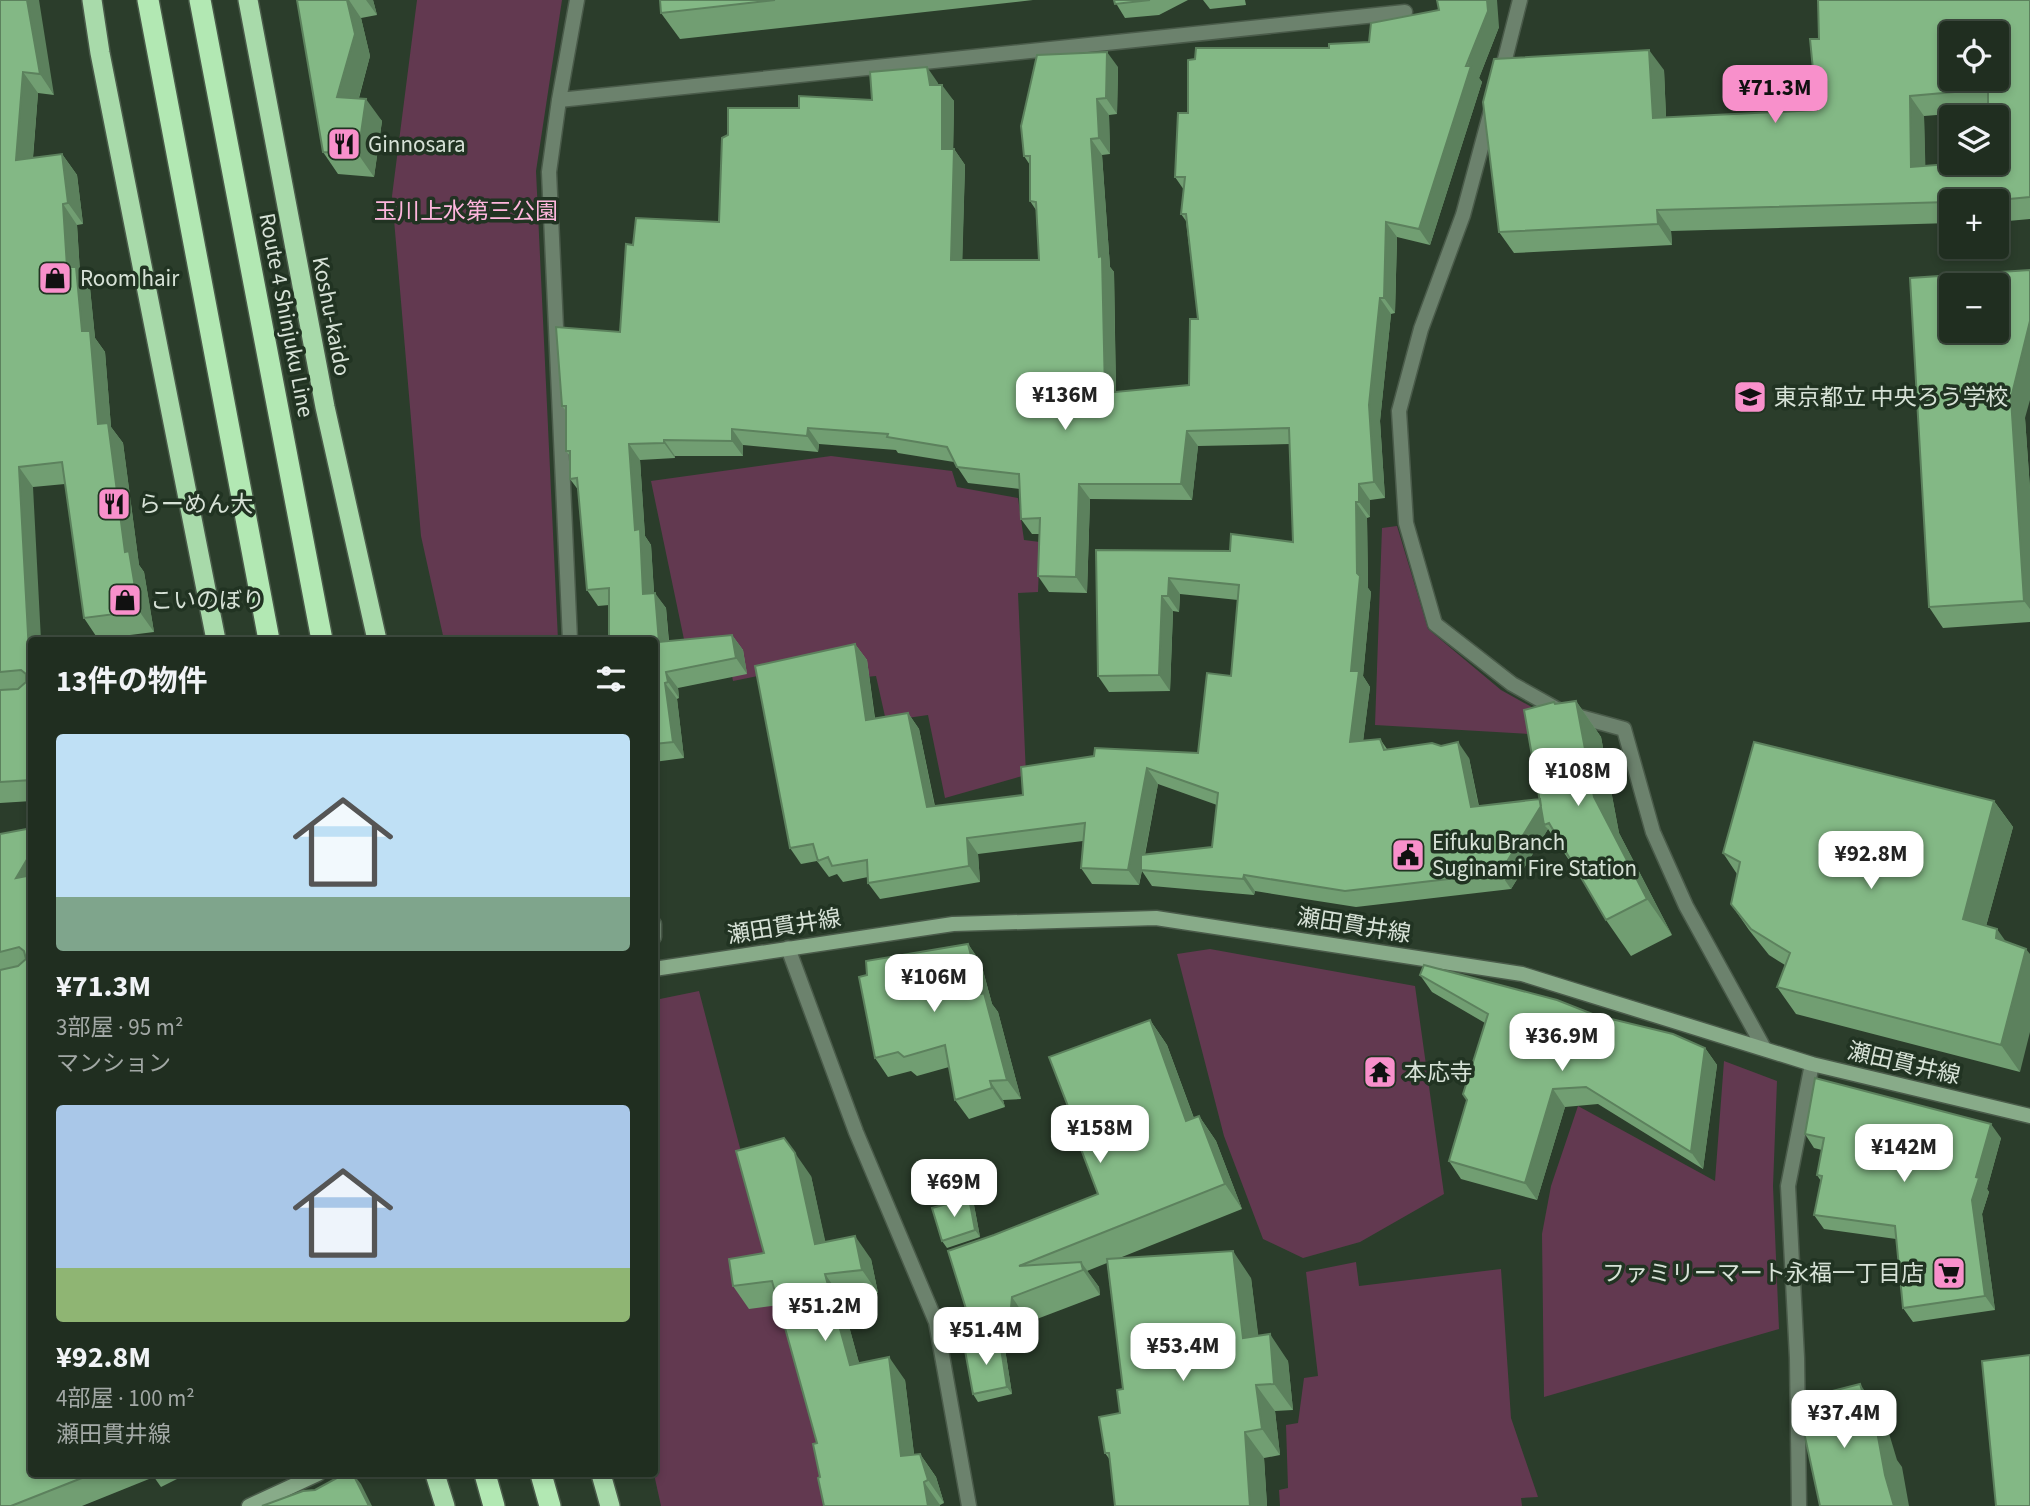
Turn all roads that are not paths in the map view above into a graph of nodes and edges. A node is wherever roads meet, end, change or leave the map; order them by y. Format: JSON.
{"nodes":[{"id":1,"x":92,"y":0,"type":"edge"},
{"id":2,"x":148,"y":0,"type":"edge"},
{"id":3,"x":200,"y":0,"type":"edge"},
{"id":4,"x":248,"y":0,"type":"edge"},
{"id":5,"x":577,"y":0,"type":"edge"},
{"id":6,"x":1520,"y":0,"type":"edge"},
{"id":7,"x":1405,"y":12,"type":"dead end"},
{"id":8,"x":559,"y":100,"type":"junction"},
{"id":9,"x":215,"y":637,"type":"edge"},
{"id":10,"x":268,"y":637,"type":"edge"},
{"id":11,"x":321,"y":637,"type":"edge"},
{"id":12,"x":376,"y":637,"type":"edge"},
{"id":13,"x":570,"y":637,"type":"edge"},
{"id":14,"x":788,"y":948,"type":"junction"},
{"id":15,"x":658,"y":968,"type":"edge"},
{"id":16,"x":1764,"y":1048,"type":"junction"},
{"id":17,"x":1812,"y":1064,"type":"junction"},
{"id":18,"x":2030,"y":1116,"type":"edge"},
{"id":19,"x":312,"y":1477,"type":"edge"},
{"id":20,"x":436,"y":1477,"type":"edge"},
{"id":21,"x":486,"y":1477,"type":"edge"},
{"id":22,"x":602,"y":1477,"type":"edge"},
{"id":23,"x":542,"y":1478,"type":"edge"},
{"id":24,"x":249,"y":1506,"type":"edge"},
{"id":25,"x":445,"y":1506,"type":"edge"},
{"id":26,"x":494,"y":1506,"type":"edge"},
{"id":27,"x":552,"y":1506,"type":"edge"},
{"id":28,"x":610,"y":1506,"type":"edge"},
{"id":29,"x":969,"y":1506,"type":"edge"},
{"id":30,"x":1798,"y":1506,"type":"edge"}],
"edges":[{"from":1,"to":9,"type":"highway"},
{"from":2,"to":10,"type":"highway"},
{"from":3,"to":11,"type":"highway","name":"Route 4 Shinjuku Line"},
{"from":4,"to":12,"type":"highway","name":"Koshu-kaido"},
{"from":5,"to":8,"type":"street"},
{"from":6,"to":16,"type":"street"},
{"from":7,"to":8,"type":"street"},
{"from":8,"to":13,"type":"street"},
{"from":14,"to":15,"type":"main road","name":"瀬田貫井線"},
{"from":14,"to":16,"type":"main road","name":"瀬田貫井線"},
{"from":14,"to":29,"type":"street"},
{"from":16,"to":17,"type":"main road","name":"瀬田貫井線"},
{"from":17,"to":18,"type":"main road","name":"瀬田貫井線"},
{"from":17,"to":30,"type":"street"},
{"from":19,"to":24,"type":"main road"},
{"from":20,"to":25,"type":"highway"},
{"from":21,"to":26,"type":"highway"},
{"from":22,"to":28,"type":"highway"},
{"from":23,"to":27,"type":"highway"}]}
